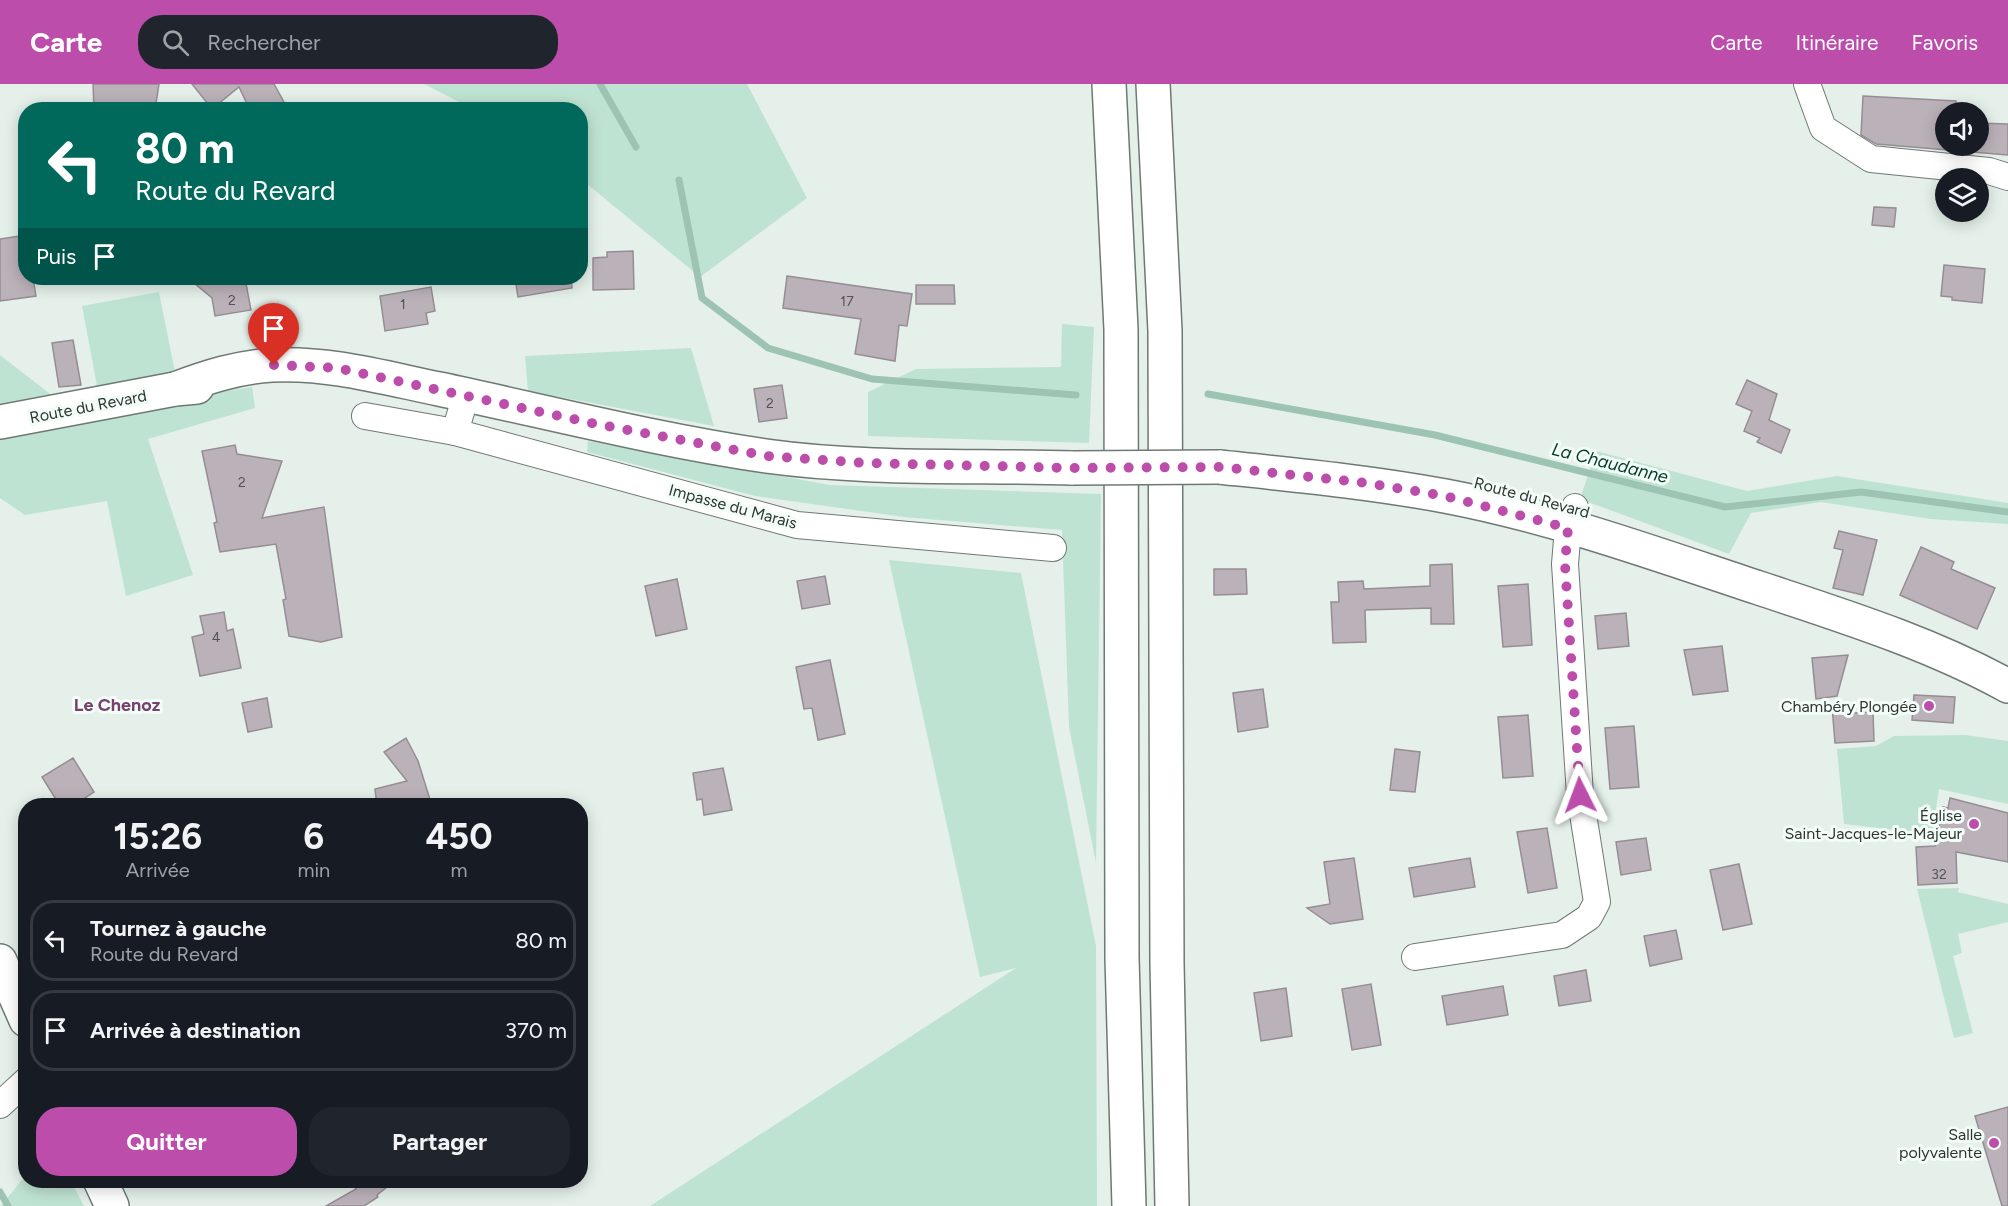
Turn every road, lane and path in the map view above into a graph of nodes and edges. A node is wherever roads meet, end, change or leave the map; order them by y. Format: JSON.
{"nodes":[{"id":1,"x":1108,"y":84,"type":"edge"},
{"id":2,"x":1153,"y":84,"type":"edge"},
{"id":3,"x":1807,"y":84,"type":"edge"},
{"id":4,"x":2008,"y":177,"type":"edge"},
{"id":5,"x":466,"y":395,"type":"junction"},
{"id":6,"x":365,"y":416,"type":"dead end"},
{"id":7,"x":0,"y":422,"type":"edge"},
{"id":8,"x":455,"y":432,"type":"junction"},
{"id":9,"x":1571,"y":518,"type":"junction"},
{"id":10,"x":1053,"y":548,"type":"dead end"},
{"id":11,"x":2007,"y":683,"type":"edge"},
{"id":12,"x":1415,"y":957,"type":"dead end"},
{"id":13,"x":0,"y":961,"type":"edge"},
{"id":14,"x":18,"y":1002,"type":"edge"},
{"id":15,"x":18,"y":1088,"type":"edge"},
{"id":16,"x":0,"y":1105,"type":"edge"},
{"id":17,"x":104,"y":1188,"type":"edge"},
{"id":18,"x":112,"y":1206,"type":"edge"},
{"id":19,"x":1129,"y":1206,"type":"edge"},
{"id":20,"x":1172,"y":1206,"type":"edge"}],
"edges":[{"from":1,"to":19,"type":"main road"},
{"from":2,"to":20,"type":"main road"},
{"from":3,"to":4,"type":"street"},
{"from":5,"to":7,"type":"main road","name":"Route du Revard"},
{"from":5,"to":8,"type":"street"},
{"from":5,"to":9,"type":"main road","name":"Route du Revard","bridge":true},
{"from":6,"to":8,"type":"street","name":"Impasse du Marais"},
{"from":8,"to":10,"type":"street","name":"Impasse du Marais"},
{"from":9,"to":11,"type":"main road","name":"Route du Revard"},
{"from":9,"to":12,"type":"street"},
{"from":13,"to":14,"type":"main road"},
{"from":15,"to":16,"type":"street"},
{"from":17,"to":18,"type":"main road"}]}
